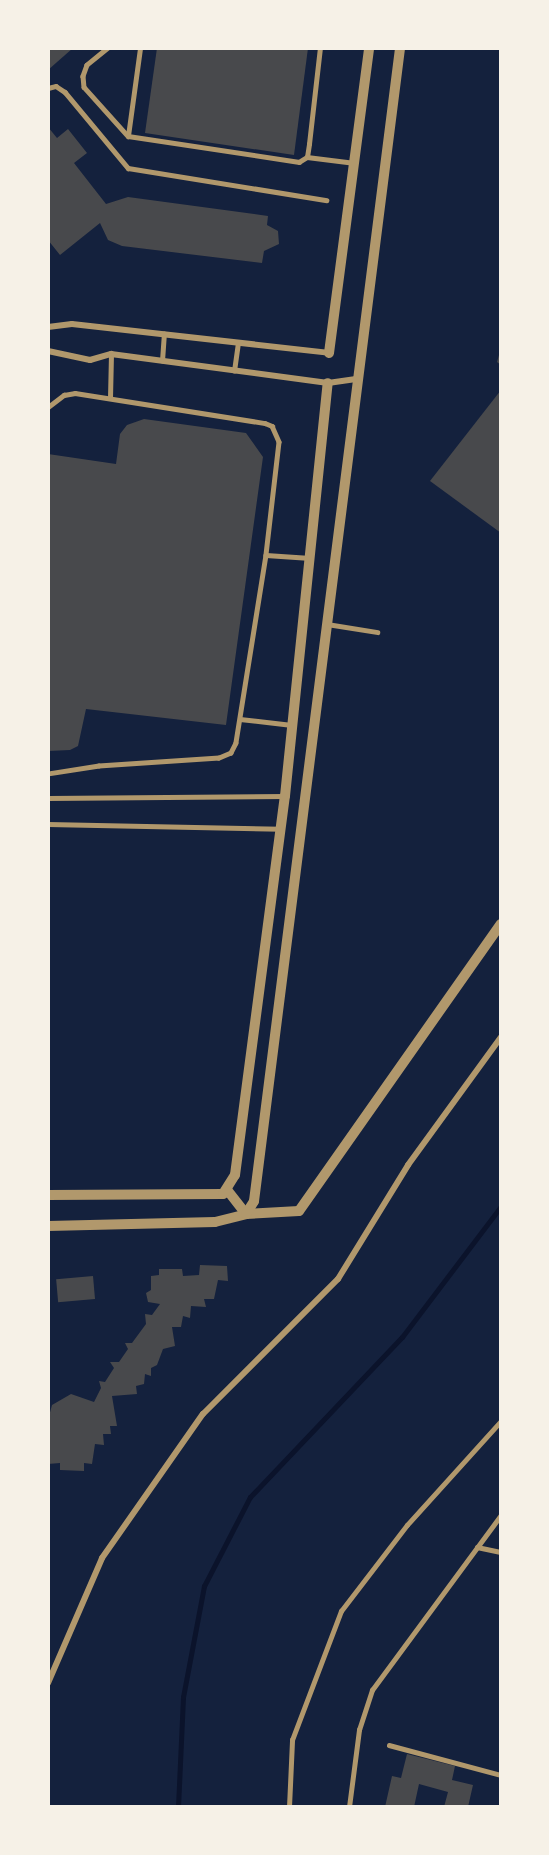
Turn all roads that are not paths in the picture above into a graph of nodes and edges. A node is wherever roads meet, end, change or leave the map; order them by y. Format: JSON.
{"nodes":[{"id":1,"x":108,"y":48,"type":"edge"},
{"id":2,"x":140,"y":48,"type":"edge"},
{"id":3,"x":320,"y":48,"type":"edge"},
{"id":4,"x":369,"y":48,"type":"edge"},
{"id":5,"x":400,"y":48,"type":"edge"},
{"id":6,"x":48,"y":88,"type":"edge"},
{"id":7,"x":128,"y":136,"type":"junction"},
{"id":8,"x":307,"y":157,"type":"junction"},
{"id":9,"x":355,"y":163,"type":"junction"},
{"id":10,"x":326,"y":200,"type":"dead end"},
{"id":11,"x":48,"y":327,"type":"edge"},
{"id":12,"x":164,"y":334,"type":"junction"},
{"id":13,"x":238,"y":343,"type":"junction"},
{"id":14,"x":49,"y":353,"type":"edge"},
{"id":15,"x":329,"y":353,"type":"joint"},
{"id":16,"x":111,"y":354,"type":"junction"},
{"id":17,"x":162,"y":361,"type":"junction"},
{"id":18,"x":234,"y":371,"type":"junction"},
{"id":19,"x":358,"y":379,"type":"junction"},
{"id":20,"x":328,"y":383,"type":"junction"},
{"id":21,"x":110,"y":398,"type":"junction"},
{"id":22,"x":48,"y":407,"type":"edge"},
{"id":23,"x":266,"y":555,"type":"junction"},
{"id":24,"x":310,"y":558,"type":"junction"},
{"id":25,"x":327,"y":624,"type":"junction"},
{"id":26,"x":377,"y":632,"type":"dead end"},
{"id":27,"x":240,"y":719,"type":"junction"},
{"id":28,"x":292,"y":725,"type":"junction"},
{"id":29,"x":48,"y":774,"type":"edge"},
{"id":30,"x":285,"y":796,"type":"junction"},
{"id":31,"x":48,"y":798,"type":"edge"},
{"id":32,"x":48,"y":824,"type":"edge"},
{"id":33,"x":280,"y":829,"type":"junction"},
{"id":34,"x":501,"y":924,"type":"edge"},
{"id":35,"x":501,"y":1037,"type":"edge"},
{"id":36,"x":228,"y":1191,"type":"junction"},
{"id":37,"x":48,"y":1195,"type":"edge"},
{"id":38,"x":246,"y":1214,"type":"junction"},
{"id":39,"x":48,"y":1226,"type":"edge"},
{"id":40,"x":501,"y":1421,"type":"edge"},
{"id":41,"x":501,"y":1515,"type":"edge"},
{"id":42,"x":477,"y":1547,"type":"junction"},
{"id":43,"x":501,"y":1552,"type":"edge"},
{"id":44,"x":48,"y":1683,"type":"edge"},
{"id":45,"x":389,"y":1745,"type":"dead end"},
{"id":46,"x":501,"y":1775,"type":"edge"},
{"id":47,"x":289,"y":1807,"type":"edge"},
{"id":48,"x":349,"y":1807,"type":"edge"}],
"edges":[{"from":1,"to":7,"type":"lane"},
{"from":2,"to":7,"type":"lane"},
{"from":3,"to":8,"type":"lane"},
{"from":4,"to":9,"type":"street"},
{"from":5,"to":19,"type":"street"},
{"from":6,"to":10,"type":"lane"},
{"from":7,"to":8,"type":"lane"},
{"from":8,"to":9,"type":"lane"},
{"from":9,"to":15,"type":"street"},
{"from":11,"to":12,"type":"street"},
{"from":12,"to":13,"type":"street"},
{"from":12,"to":17,"type":"lane"},
{"from":13,"to":15,"type":"street"},
{"from":13,"to":18,"type":"lane"},
{"from":14,"to":16,"type":"street"},
{"from":16,"to":17,"type":"street"},
{"from":16,"to":21,"type":"lane"},
{"from":17,"to":18,"type":"street"},
{"from":18,"to":20,"type":"street"},
{"from":19,"to":20,"type":"street"},
{"from":19,"to":25,"type":"street"},
{"from":20,"to":24,"type":"street"},
{"from":21,"to":22,"type":"lane"},
{"from":21,"to":23,"type":"lane"},
{"from":23,"to":24,"type":"lane"},
{"from":23,"to":27,"type":"lane"},
{"from":24,"to":28,"type":"street"},
{"from":25,"to":26,"type":"lane"},
{"from":25,"to":38,"type":"street"},
{"from":27,"to":28,"type":"lane"},
{"from":27,"to":29,"type":"lane"},
{"from":28,"to":30,"type":"street"},
{"from":30,"to":31,"type":"lane"},
{"from":30,"to":33,"type":"street"},
{"from":32,"to":33,"type":"lane"},
{"from":33,"to":36,"type":"street"},
{"from":34,"to":38,"type":"street"},
{"from":35,"to":44,"type":"street"},
{"from":36,"to":37,"type":"street"},
{"from":36,"to":38,"type":"street"},
{"from":38,"to":39,"type":"street"},
{"from":40,"to":47,"type":"lane"},
{"from":41,"to":42,"type":"lane"},
{"from":42,"to":43,"type":"lane"},
{"from":42,"to":48,"type":"lane"},
{"from":45,"to":46,"type":"lane"}]}
